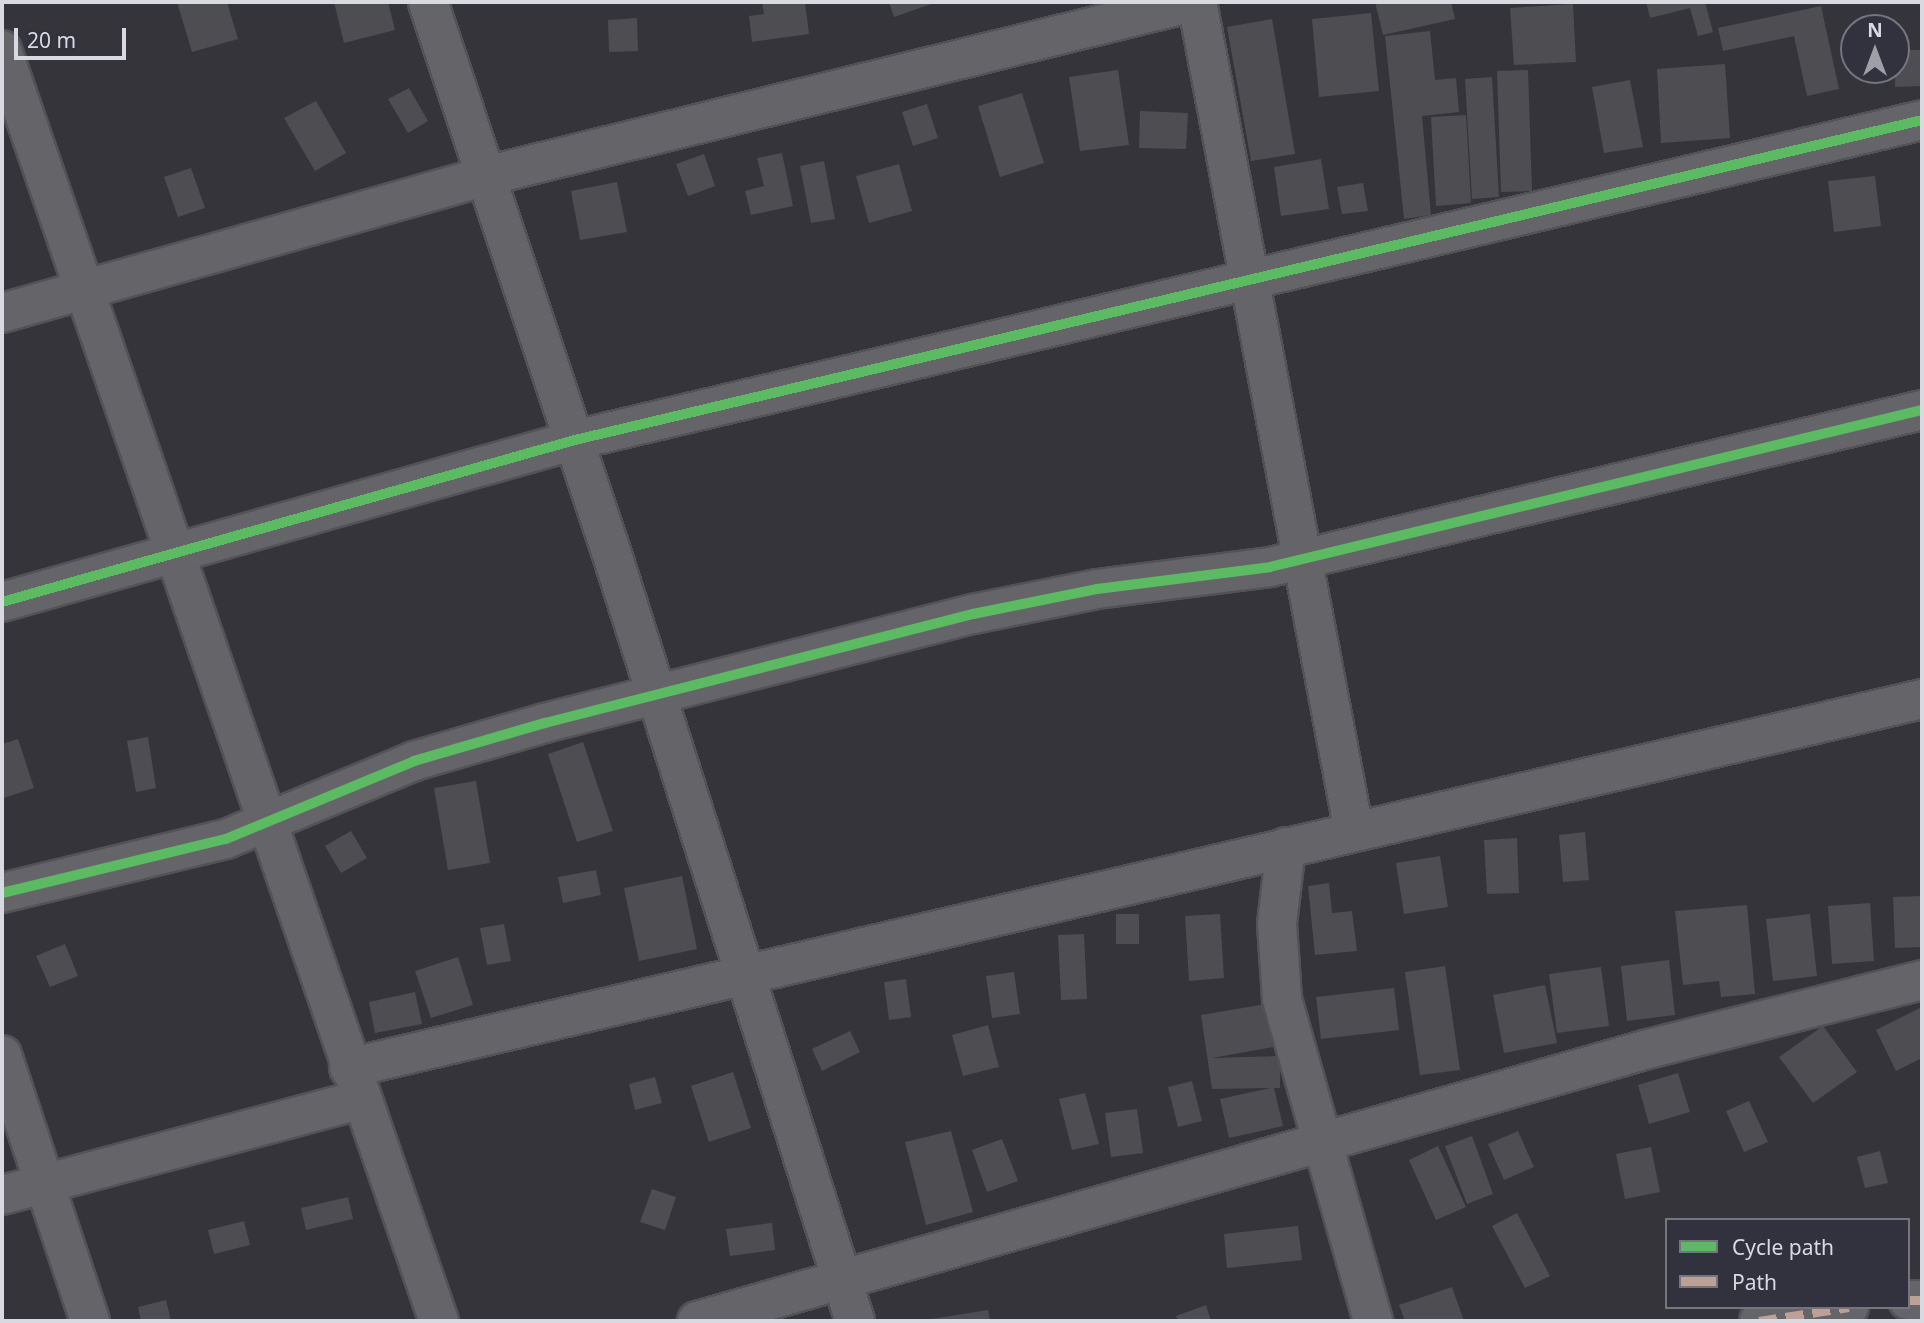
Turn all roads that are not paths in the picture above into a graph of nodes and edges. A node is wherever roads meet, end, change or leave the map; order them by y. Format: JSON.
{"nodes":[{"id":1,"x":428,"y":2,"type":"edge"},
{"id":2,"x":1195,"y":2,"type":"edge"},
{"id":3,"x":2,"y":50,"type":"edge"},
{"id":4,"x":1922,"y":120,"type":"edge"},
{"id":5,"x":486,"y":176,"type":"junction"},
{"id":6,"x":1248,"y":278,"type":"junction"},
{"id":7,"x":83,"y":290,"type":"junction"},
{"id":8,"x":2,"y":313,"type":"edge"},
{"id":9,"x":1922,"y":410,"type":"edge"},
{"id":10,"x":575,"y":440,"type":"junction"},
{"id":11,"x":174,"y":555,"type":"junction"},
{"id":12,"x":1299,"y":559,"type":"junction"},
{"id":13,"x":2,"y":602,"type":"edge"},
{"id":14,"x":656,"y":697,"type":"junction"},
{"id":15,"x":1922,"y":699,"type":"edge"},
{"id":16,"x":268,"y":822,"type":"junction"},
{"id":17,"x":1354,"y":831,"type":"junction"},
{"id":18,"x":1286,"y":847,"type":"junction"},
{"id":19,"x":2,"y":893,"type":"edge"},
{"id":20,"x":741,"y":974,"type":"junction"},
{"id":21,"x":1922,"y":981,"type":"edge"},
{"id":22,"x":2,"y":1055,"type":"edge"},
{"id":23,"x":354,"y":1084,"type":"junction"},
{"id":24,"x":1319,"y":1144,"type":"junction"},
{"id":25,"x":47,"y":1180,"type":"junction"},
{"id":26,"x":2,"y":1195,"type":"edge"},
{"id":27,"x":842,"y":1282,"type":"junction"},
{"id":28,"x":1836,"y":1309,"type":"edge"},
{"id":29,"x":90,"y":1321,"type":"edge"},
{"id":30,"x":439,"y":1321,"type":"edge"},
{"id":31,"x":696,"y":1321,"type":"edge"},
{"id":32,"x":855,"y":1321,"type":"edge"},
{"id":33,"x":1373,"y":1321,"type":"edge"},
{"id":34,"x":1759,"y":1321,"type":"edge"}],
"edges":[{"from":1,"to":5,"type":"street"},
{"from":2,"to":5,"type":"street"},
{"from":2,"to":6,"type":"street"},
{"from":3,"to":7,"type":"street"},
{"from":4,"to":6,"type":"street"},
{"from":5,"to":7,"type":"street"},
{"from":5,"to":10,"type":"street"},
{"from":6,"to":10,"type":"street"},
{"from":6,"to":12,"type":"street"},
{"from":7,"to":8,"type":"street"},
{"from":7,"to":11,"type":"street"},
{"from":9,"to":12,"type":"street"},
{"from":10,"to":11,"type":"street"},
{"from":10,"to":14,"type":"street"},
{"from":11,"to":13,"type":"street"},
{"from":11,"to":16,"type":"street"},
{"from":12,"to":14,"type":"street"},
{"from":12,"to":17,"type":"street"},
{"from":14,"to":16,"type":"street"},
{"from":14,"to":20,"type":"street"},
{"from":15,"to":17,"type":"street"},
{"from":16,"to":19,"type":"street"},
{"from":16,"to":23,"type":"street"},
{"from":17,"to":18,"type":"street"},
{"from":18,"to":20,"type":"street"},
{"from":18,"to":24,"type":"street"},
{"from":20,"to":23,"type":"street"},
{"from":20,"to":27,"type":"street"},
{"from":21,"to":24,"type":"street"},
{"from":22,"to":25,"type":"street"},
{"from":23,"to":25,"type":"street"},
{"from":23,"to":30,"type":"street"},
{"from":24,"to":27,"type":"street"},
{"from":24,"to":33,"type":"street"},
{"from":25,"to":26,"type":"street"},
{"from":25,"to":29,"type":"street"},
{"from":27,"to":31,"type":"street"},
{"from":27,"to":32,"type":"street"},
{"from":28,"to":34,"type":"street"}]}
